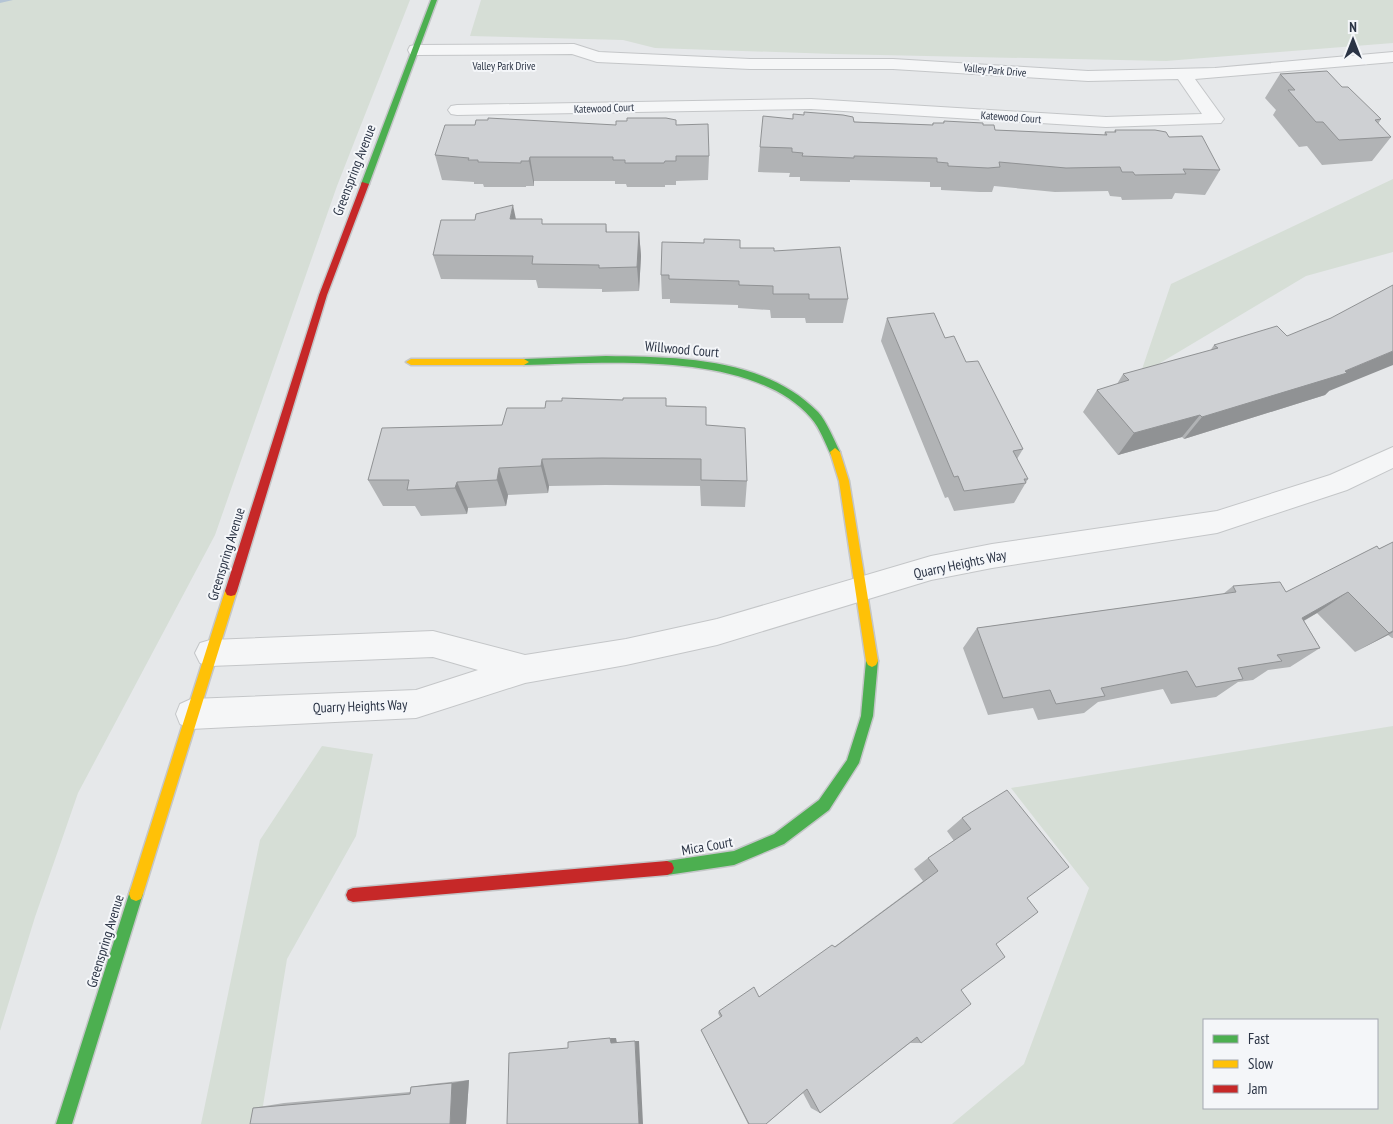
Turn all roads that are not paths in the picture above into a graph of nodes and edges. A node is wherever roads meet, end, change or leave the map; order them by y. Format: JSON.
{"nodes":[{"id":1,"x":434,"y":0,"type":"edge"},
{"id":2,"x":416,"y":50,"type":"junction"},
{"id":3,"x":1393,"y":56,"type":"edge"},
{"id":4,"x":597,"y":57,"type":"junction"},
{"id":5,"x":750,"y":64,"type":"junction"},
{"id":6,"x":410,"y":66,"type":"junction"},
{"id":7,"x":1183,"y":74,"type":"junction"},
{"id":8,"x":752,"y":104,"type":"junction"},
{"id":9,"x":457,"y":110,"type":"dead end"},
{"id":10,"x":411,"y":362,"type":"dead end"},
{"id":11,"x":1393,"y":457,"type":"edge"},
{"id":12,"x":861,"y":589,"type":"junction"},
{"id":13,"x":210,"y":654,"type":"junction"},
{"id":14,"x":525,"y":669,"type":"junction"},
{"id":15,"x":191,"y":714,"type":"junction"},
{"id":16,"x":353,"y":895,"type":"dead end"},
{"id":17,"x":64,"y":1124,"type":"edge"}],
"edges":[{"from":1,"to":2,"type":"main road","name":"Greenspring Avenue"},
{"from":2,"to":4,"type":"street","name":"Valley Park Drive"},
{"from":2,"to":6,"type":"main road","name":"Greenspring Avenue"},
{"from":3,"to":7,"type":"street","name":"Valley Park Drive"},
{"from":4,"to":5,"type":"street","name":"Valley Park Drive"},
{"from":4,"to":6,"type":"street","name":"Valley Park Drive"},
{"from":5,"to":7,"type":"street","name":"Valley Park Drive"},
{"from":5,"to":8,"type":"street"},
{"from":6,"to":13,"type":"main road","name":"Greenspring Avenue"},
{"from":7,"to":8,"type":"street","name":"Katewood Court"},
{"from":8,"to":9,"type":"street","name":"Katewood Court"},
{"from":10,"to":12,"type":"main road","name":"Willwood Court"},
{"from":11,"to":12,"type":"street","name":"Quarry Heights Way"},
{"from":12,"to":14,"type":"street","name":"Quarry Heights Way"},
{"from":12,"to":16,"type":"main road","name":"Mica Court"},
{"from":13,"to":14,"type":"street","name":"Quarry Heights Way"},
{"from":13,"to":15,"type":"main road","name":"Greenspring Avenue"},
{"from":14,"to":15,"type":"street","name":"Quarry Heights Way"},
{"from":15,"to":17,"type":"main road","name":"Greenspring Avenue"}]}
